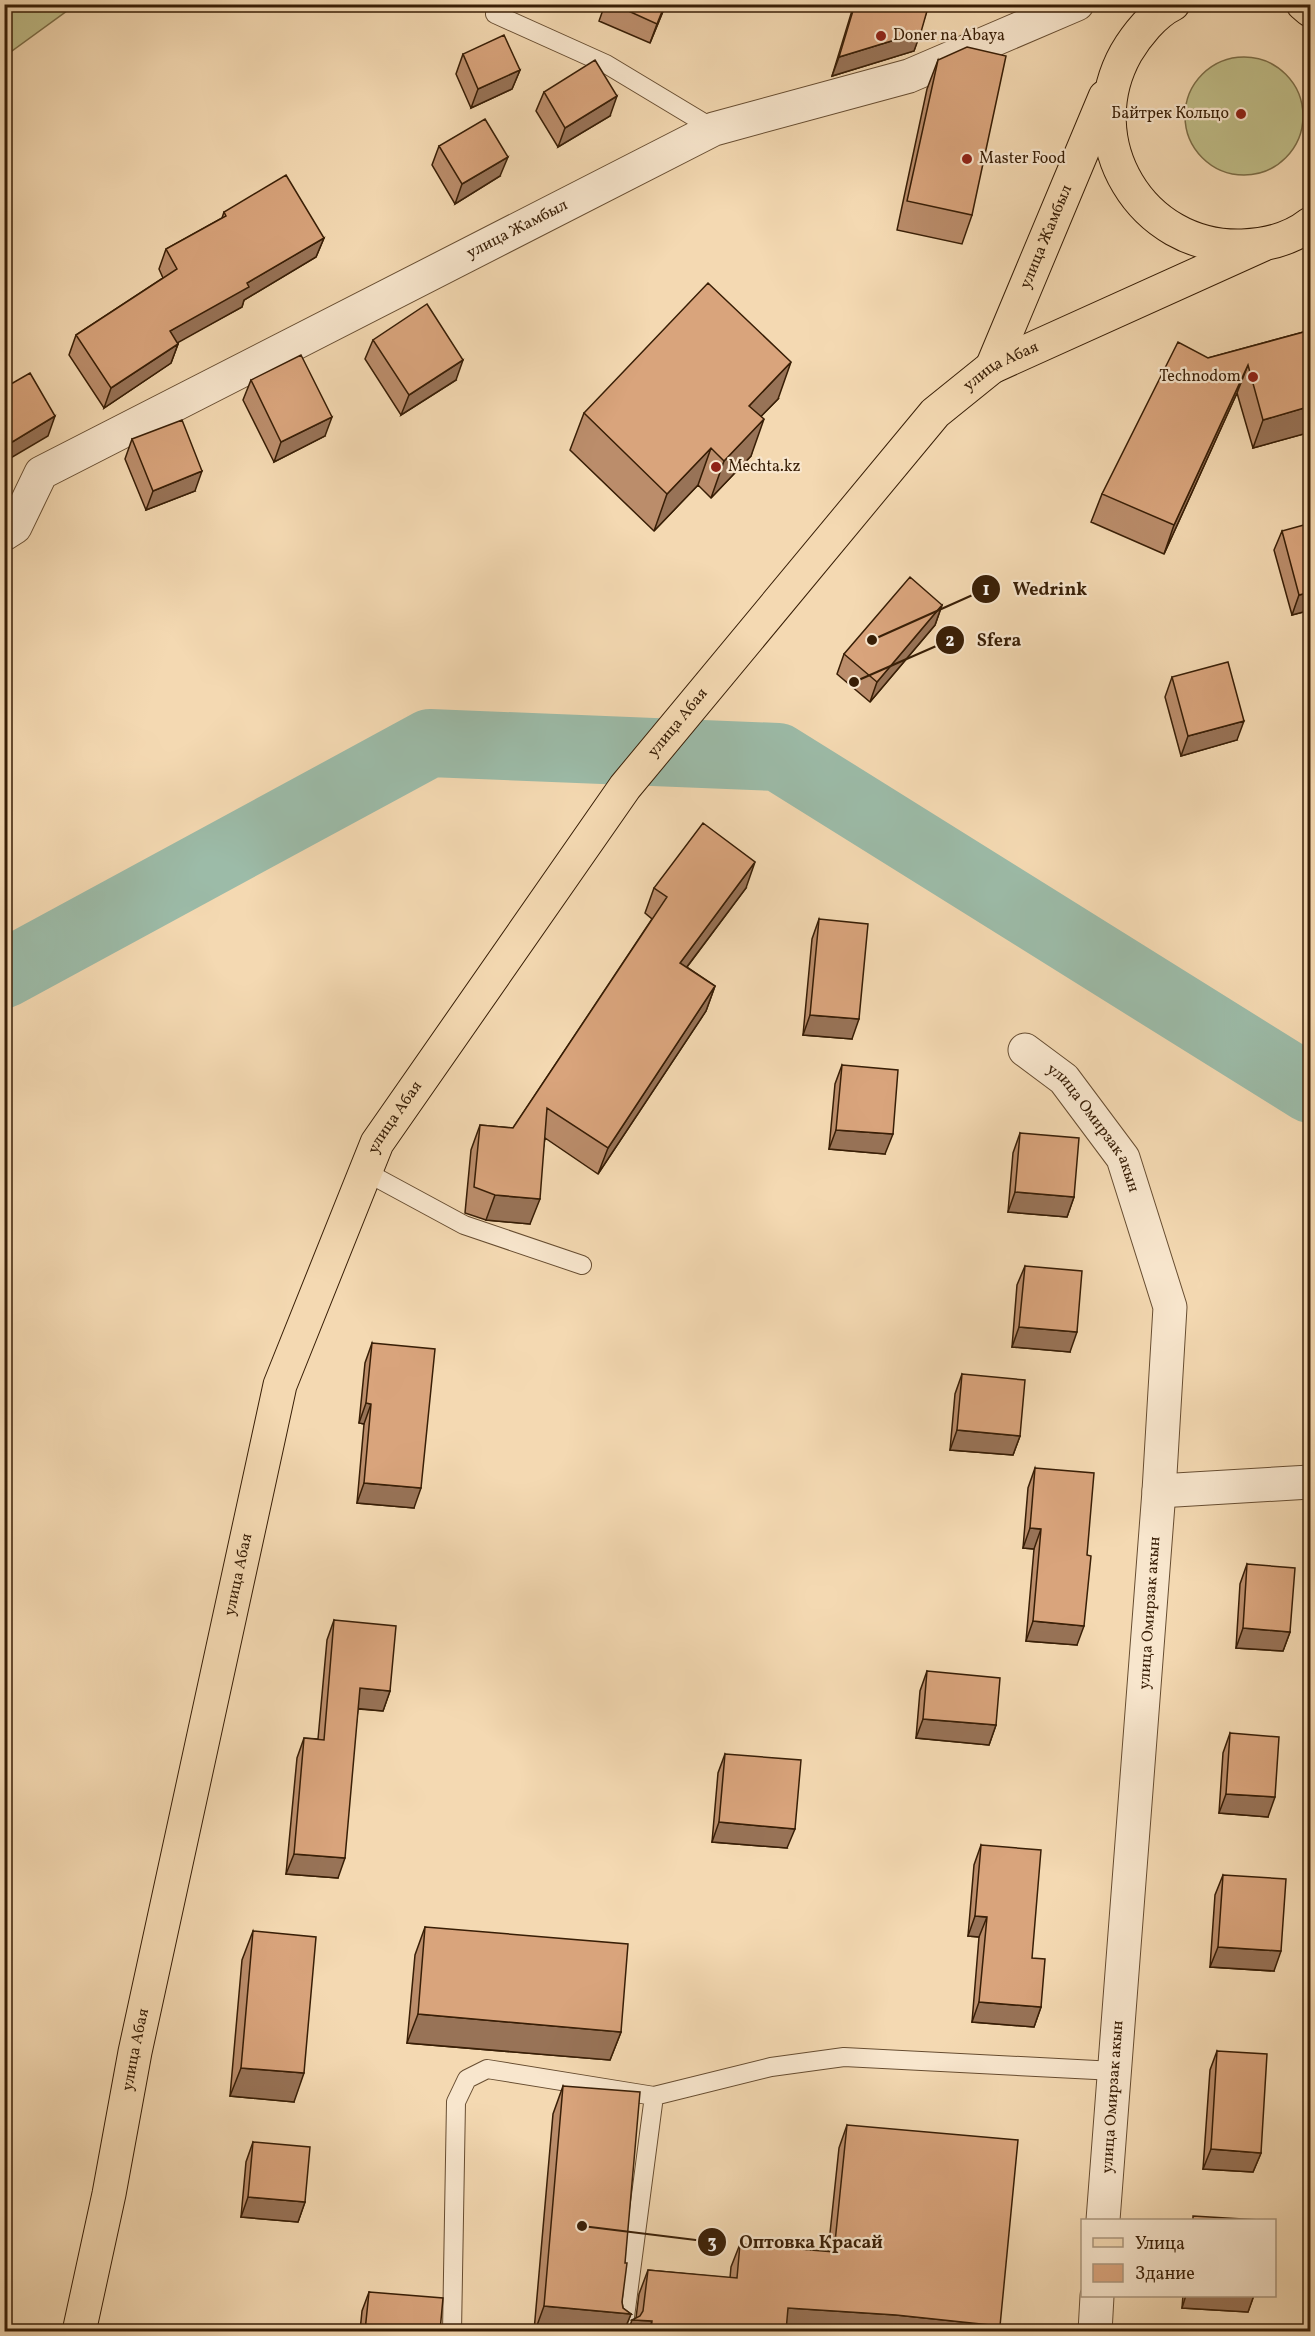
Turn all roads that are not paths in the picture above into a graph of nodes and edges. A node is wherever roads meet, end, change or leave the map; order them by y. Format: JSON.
{"nodes":[{"id":1,"x":1077,"y":4,"type":"edge"},
{"id":2,"x":1138,"y":4,"type":"edge"},
{"id":3,"x":1173,"y":4,"type":"edge"},
{"id":4,"x":1303,"y":4,"type":"edge"},
{"id":5,"x":1311,"y":9,"type":"edge"},
{"id":6,"x":495,"y":14,"type":"dead end"},
{"id":7,"x":1115,"y":73,"type":"junction"},
{"id":8,"x":714,"y":129,"type":"junction"},
{"id":9,"x":1311,"y":224,"type":"edge"},
{"id":10,"x":1262,"y":245,"type":"junction"},
{"id":11,"x":992,"y":367,"type":"junction"},
{"id":12,"x":4,"y":534,"type":"edge"},
{"id":13,"x":1026,"y":1050,"type":"dead end"},
{"id":14,"x":366,"y":1172,"type":"junction"},
{"id":15,"x":582,"y":1265,"type":"dead end"},
{"id":16,"x":1311,"y":1482,"type":"edge"},
{"id":17,"x":1159,"y":1491,"type":"junction"},
{"id":18,"x":1115,"y":2071,"type":"junction"},
{"id":19,"x":654,"y":2096,"type":"junction"},
{"id":20,"x":1103,"y":2219,"type":"edge"},
{"id":21,"x":1097,"y":2297,"type":"edge"},
{"id":22,"x":79,"y":2331,"type":"edge"},
{"id":23,"x":452,"y":2331,"type":"edge"},
{"id":24,"x":623,"y":2331,"type":"edge"},
{"id":25,"x":1095,"y":2331,"type":"edge"}],
"edges":[{"from":1,"to":8,"type":"street","name":"улица Жамбыл"},
{"from":2,"to":7,"type":"main road","name":"улица Жамбыл"},
{"from":3,"to":7,"type":"main road"},
{"from":4,"to":5,"type":"main road"},
{"from":6,"to":8,"type":"lane"},
{"from":7,"to":10,"type":"main road"},
{"from":7,"to":11,"type":"main road","name":"улица Жамбыл"},
{"from":8,"to":12,"type":"street","name":"улица Жамбыл"},
{"from":9,"to":10,"type":"main road"},
{"from":10,"to":11,"type":"main road","name":"улица Абая"},
{"from":11,"to":14,"type":"main road","name":"улица Абая"},
{"from":13,"to":17,"type":"street","name":"улица Омирзак акын"},
{"from":14,"to":15,"type":"lane"},
{"from":14,"to":22,"type":"main road","name":"улица Абая"},
{"from":16,"to":17,"type":"street"},
{"from":17,"to":18,"type":"street","name":"улица Омирзак акын"},
{"from":18,"to":19,"type":"lane"},
{"from":18,"to":20,"type":"street","name":"улица Омирзак акын"},
{"from":19,"to":23,"type":"lane"},
{"from":19,"to":24,"type":"lane"},
{"from":21,"to":25,"type":"street"}]}
